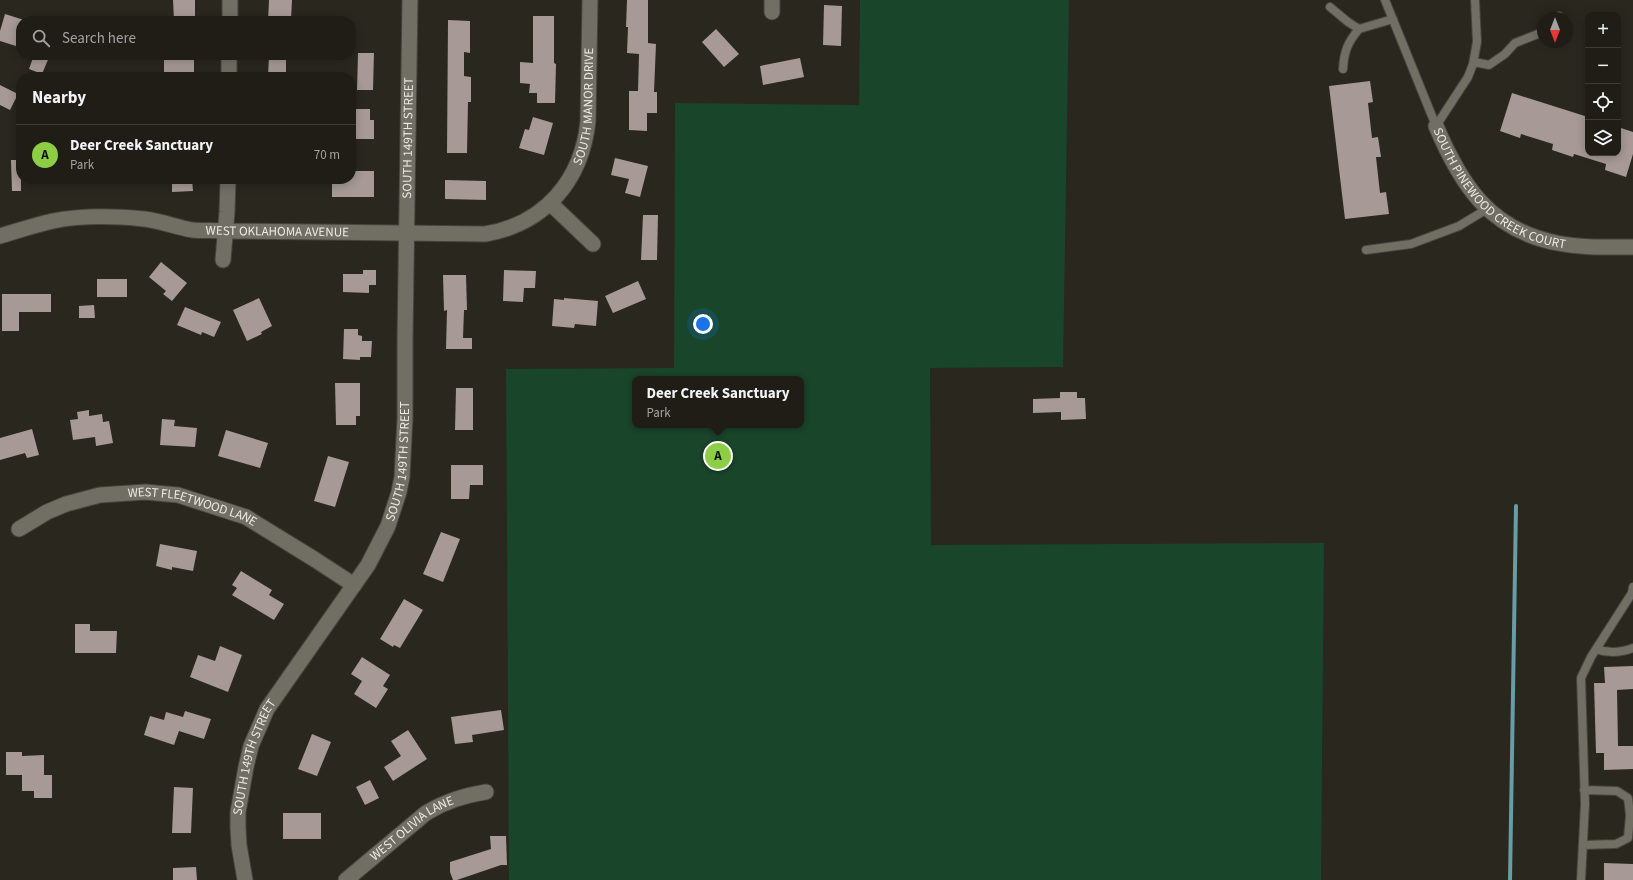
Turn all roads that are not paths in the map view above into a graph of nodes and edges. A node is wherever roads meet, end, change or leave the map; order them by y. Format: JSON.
{"nodes":[{"id":1,"x":230,"y":0,"type":"edge"},
{"id":2,"x":410,"y":0,"type":"edge"},
{"id":3,"x":590,"y":0,"type":"edge"},
{"id":4,"x":1385,"y":0,"type":"edge"},
{"id":5,"x":1475,"y":0,"type":"edge"},
{"id":6,"x":1330,"y":7,"type":"dead end"},
{"id":7,"x":230,"y":16,"type":"edge"},
{"id":8,"x":1392,"y":19,"type":"junction"},
{"id":9,"x":1359,"y":29,"type":"junction"},
{"id":10,"x":1537,"y":34,"type":"edge"},
{"id":11,"x":229,"y":60,"type":"edge"},
{"id":12,"x":1474,"y":62,"type":"junction"},
{"id":13,"x":1343,"y":68,"type":"dead end"},
{"id":14,"x":229,"y":72,"type":"edge"},
{"id":15,"x":1436,"y":126,"type":"junction"},
{"id":16,"x":228,"y":184,"type":"edge"},
{"id":17,"x":550,"y":203,"type":"junction"},
{"id":18,"x":1487,"y":209,"type":"junction"},
{"id":19,"x":225,"y":231,"type":"junction"},
{"id":20,"x":407,"y":234,"type":"junction"},
{"id":21,"x":0,"y":236,"type":"edge"},
{"id":22,"x":593,"y":244,"type":"dead end"},
{"id":23,"x":1633,"y":247,"type":"edge"},
{"id":24,"x":1366,"y":250,"type":"dead end"},
{"id":25,"x":223,"y":260,"type":"dead end"},
{"id":26,"x":18,"y":529,"type":"dead end"},
{"id":27,"x":354,"y":585,"type":"junction"},
{"id":28,"x":1633,"y":592,"type":"edge"},
{"id":29,"x":1633,"y":648,"type":"edge"},
{"id":30,"x":1596,"y":649,"type":"junction"},
{"id":31,"x":1584,"y":790,"type":"junction"},
{"id":32,"x":486,"y":792,"type":"dead end"},
{"id":33,"x":1583,"y":845,"type":"junction"},
{"id":34,"x":245,"y":880,"type":"edge"},
{"id":35,"x":346,"y":880,"type":"edge"},
{"id":36,"x":1581,"y":880,"type":"edge"}],
"edges":[{"from":1,"to":7,"type":"street"},
{"from":2,"to":20,"type":"street","name":"SOUTH 149TH STREET"},
{"from":3,"to":17,"type":"street","name":"SOUTH MANOR DRIVE"},
{"from":4,"to":8,"type":"lane"},
{"from":5,"to":12,"type":"lane","name":"SOUTH PINEWOOD CREEK COURT"},
{"from":6,"to":9,"type":"lane"},
{"from":8,"to":9,"type":"lane"},
{"from":8,"to":15,"type":"lane"},
{"from":9,"to":13,"type":"lane"},
{"from":10,"to":12,"type":"lane"},
{"from":11,"to":14,"type":"street"},
{"from":12,"to":15,"type":"lane","name":"SOUTH PINEWOOD CREEK COURT"},
{"from":15,"to":18,"type":"street","name":"SOUTH PINEWOOD CREEK COURT"},
{"from":16,"to":19,"type":"street"},
{"from":17,"to":20,"type":"street","name":"WEST OKLAHOMA AVENUE"},
{"from":17,"to":22,"type":"street"},
{"from":18,"to":23,"type":"street","name":"SOUTH PINEWOOD CREEK COURT"},
{"from":18,"to":24,"type":"lane"},
{"from":19,"to":20,"type":"street","name":"WEST OKLAHOMA AVENUE"},
{"from":19,"to":21,"type":"street","name":"WEST OKLAHOMA AVENUE"},
{"from":19,"to":25,"type":"street"},
{"from":20,"to":27,"type":"street","name":"SOUTH 149TH STREET"},
{"from":26,"to":27,"type":"street","name":"WEST FLEETWOOD LANE"},
{"from":27,"to":34,"type":"street","name":"SOUTH 149TH STREET"},
{"from":28,"to":30,"type":"lane"},
{"from":29,"to":30,"type":"lane"},
{"from":30,"to":31,"type":"lane"},
{"from":31,"to":33,"type":"lane"},
{"from":31,"to":33,"type":"lane"},
{"from":32,"to":35,"type":"street","name":"WEST OLIVIA LANE"},
{"from":33,"to":36,"type":"lane"}]}
